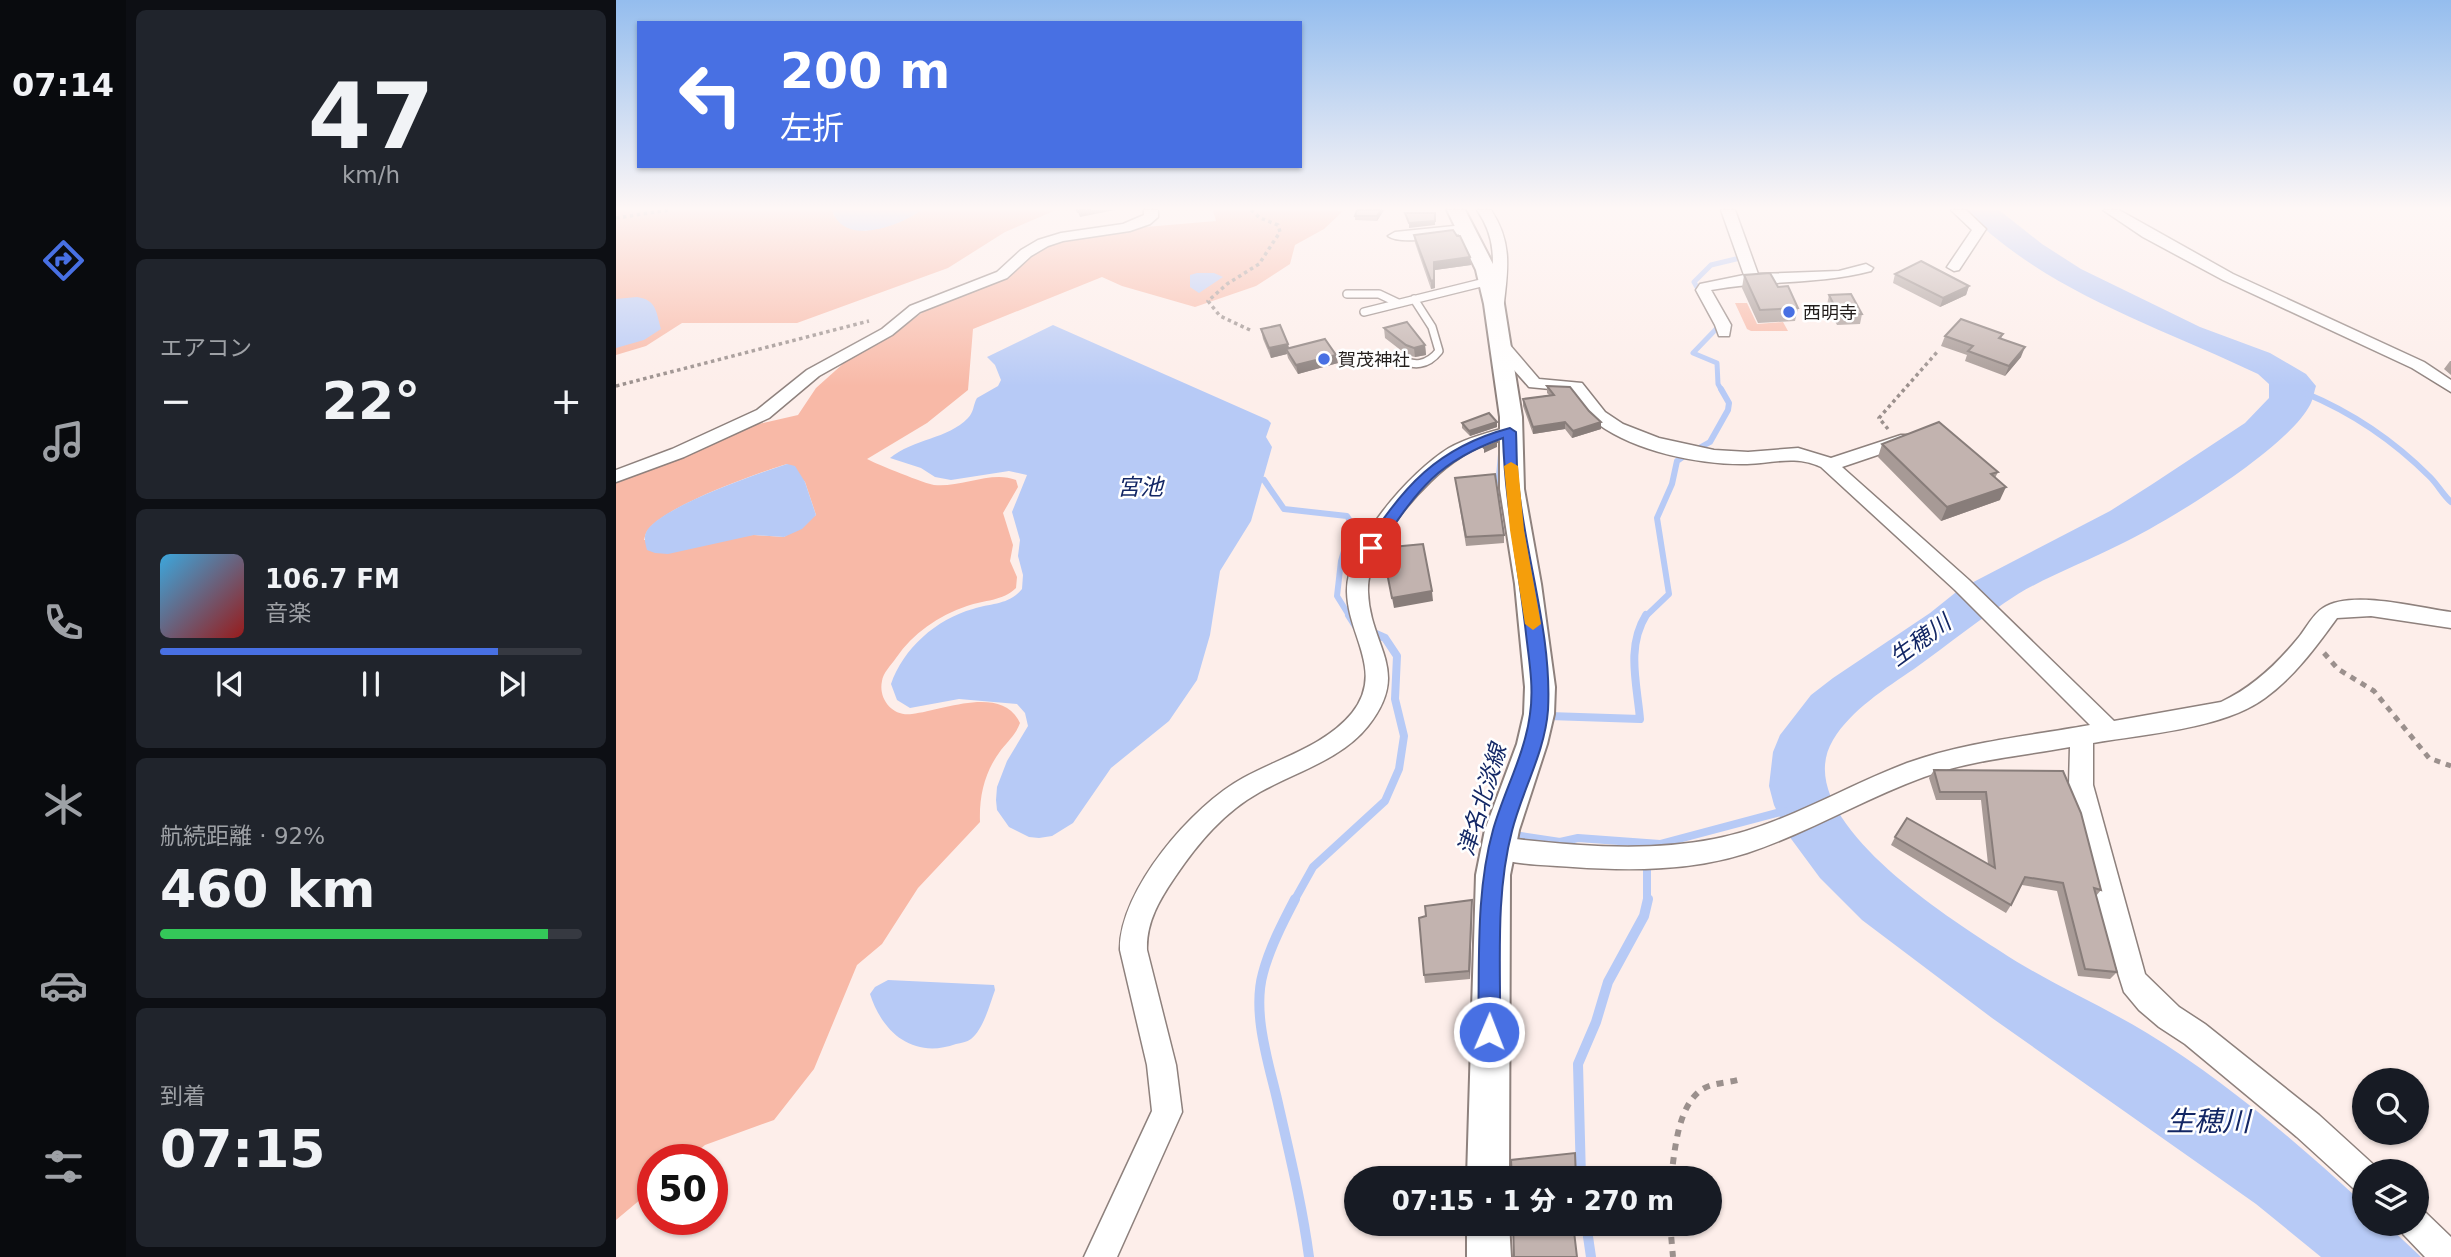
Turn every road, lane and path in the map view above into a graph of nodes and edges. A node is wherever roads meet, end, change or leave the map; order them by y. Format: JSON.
{"nodes":[{"id":1,"x":1009,"y":269,"type":"edge"},
{"id":2,"x":1252,"y":269,"type":"edge"},
{"id":3,"x":1485,"y":269,"type":"edge"},
{"id":4,"x":1500,"y":269,"type":"edge"},
{"id":5,"x":1749,"y":269,"type":"edge"},
{"id":6,"x":1863,"y":269,"type":"edge"},
{"id":7,"x":2212,"y":269,"type":"edge"},
{"id":8,"x":1753,"y":279,"type":"junction"},
{"id":9,"x":1489,"y":281,"type":"junction"},
{"id":10,"x":1347,"y":294,"type":"dead end"},
{"id":11,"x":1414,"y":299,"type":"junction"},
{"id":12,"x":1398,"y":303,"type":"junction"},
{"id":13,"x":915,"y":309,"type":"junction"},
{"id":14,"x":1364,"y":312,"type":"dead end"},
{"id":15,"x":1496,"y":328,"type":"junction"},
{"id":16,"x":1250,"y":330,"type":"dead end"},
{"id":17,"x":1724,"y":332,"type":"dead end"},
{"id":18,"x":1938,"y":351,"type":"dead end"},
{"id":19,"x":1399,"y":357,"type":"dead end"},
{"id":20,"x":616,"y":386,"type":"edge"},
{"id":21,"x":2451,"y":387,"type":"edge"},
{"id":22,"x":1510,"y":432,"type":"junction"},
{"id":23,"x":1905,"y":439,"type":"joint"},
{"id":24,"x":1829,"y":465,"type":"junction"},
{"id":25,"x":616,"y":475,"type":"edge"},
{"id":26,"x":2451,"y":620,"type":"edge"},
{"id":27,"x":2311,"y":638,"type":"junction"},
{"id":28,"x":2110,"y":732,"type":"junction"},
{"id":29,"x":2082,"y":738,"type":"junction"},
{"id":30,"x":2451,"y":766,"type":"edge"},
{"id":31,"x":1497,"y":848,"type":"junction"},
{"id":32,"x":1738,"y":1080,"type":"dead end"},
{"id":33,"x":1488,"y":1166,"type":"edge"},
{"id":34,"x":1674,"y":1166,"type":"edge"},
{"id":35,"x":2352,"y":1166,"type":"edge"},
{"id":36,"x":1488,"y":1236,"type":"edge"},
{"id":37,"x":1671,"y":1236,"type":"edge"},
{"id":38,"x":2427,"y":1236,"type":"edge"},
{"id":39,"x":1100,"y":1257,"type":"edge"},
{"id":40,"x":1489,"y":1257,"type":"edge"},
{"id":41,"x":1673,"y":1257,"type":"edge"},
{"id":42,"x":2448,"y":1257,"type":"edge"}],
"edges":[{"from":1,"to":13,"type":"street"},
{"from":2,"to":16,"type":"path"},
{"from":3,"to":9,"type":"main road"},
{"from":4,"to":15,"type":"street"},
{"from":5,"to":8,"type":"street"},
{"from":6,"to":8,"type":"street"},
{"from":7,"to":21,"type":"street"},
{"from":8,"to":17,"type":"street"},
{"from":9,"to":11,"type":"lane"},
{"from":9,"to":15,"type":"main road"},
{"from":10,"to":12,"type":"lane"},
{"from":11,"to":12,"type":"lane"},
{"from":11,"to":19,"type":"lane"},
{"from":12,"to":14,"type":"lane"},
{"from":13,"to":20,"type":"path"},
{"from":13,"to":25,"type":"street"},
{"from":15,"to":22,"type":"main road"},
{"from":15,"to":24,"type":"street"},
{"from":18,"to":23,"type":"path"},
{"from":22,"to":31,"type":"main road"},
{"from":22,"to":39,"type":"street"},
{"from":23,"to":24,"type":"street"},
{"from":24,"to":28,"type":"street"},
{"from":26,"to":27,"type":"street"},
{"from":27,"to":28,"type":"street"},
{"from":27,"to":30,"type":"path"},
{"from":28,"to":29,"type":"street"},
{"from":29,"to":31,"type":"street"},
{"from":29,"to":35,"type":"street"},
{"from":31,"to":33,"type":"main road"},
{"from":32,"to":34,"type":"path"},
{"from":36,"to":40,"type":"main road"},
{"from":37,"to":41,"type":"path"},
{"from":38,"to":42,"type":"street"}]}
